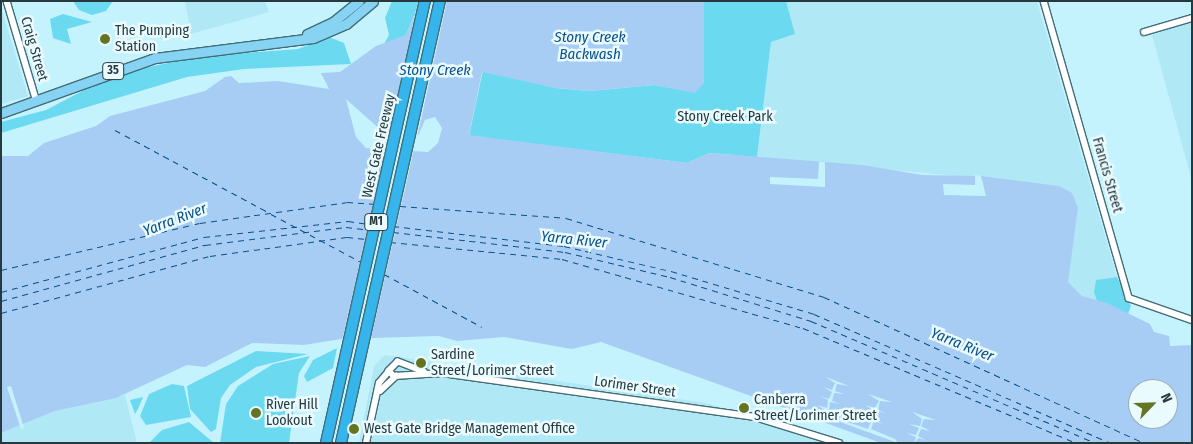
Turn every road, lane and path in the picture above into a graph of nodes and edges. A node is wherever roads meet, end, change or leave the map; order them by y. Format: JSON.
{"nodes":[{"id":1,"x":8,"y":1,"type":"edge"},
{"id":2,"x":359,"y":1,"type":"edge"},
{"id":3,"x":374,"y":1,"type":"edge"},
{"id":4,"x":425,"y":1,"type":"edge"},
{"id":5,"x":440,"y":1,"type":"edge"},
{"id":6,"x":1044,"y":1,"type":"edge"},
{"id":7,"x":1192,"y":18,"type":"edge"},
{"id":8,"x":1144,"y":32,"type":"dead end"},
{"id":9,"x":281,"y":42,"type":"junction"},
{"id":10,"x":37,"y":103,"type":"junction"},
{"id":11,"x":1,"y":114,"type":"edge"},
{"id":12,"x":1192,"y":320,"type":"edge"},
{"id":13,"x":389,"y":371,"type":"junction"},
{"id":14,"x":424,"y":372,"type":"junction"},
{"id":15,"x":396,"y":376,"type":"junction"},
{"id":16,"x":377,"y":395,"type":"junction"},
{"id":17,"x":326,"y":443,"type":"edge"},
{"id":18,"x":341,"y":443,"type":"edge"},
{"id":19,"x":366,"y":443,"type":"edge"},
{"id":20,"x":840,"y":443,"type":"edge"}],
"edges":[{"from":1,"to":10,"type":"street","name":"Craig Street"},
{"from":2,"to":9,"type":"main road","number":"35"},
{"from":3,"to":9,"type":"main road","number":"35"},
{"from":4,"to":17,"type":"highway","name":"West Gate Freeway","number":"M1"},
{"from":5,"to":18,"type":"highway","name":"West Gate Freeway","number":"M1"},
{"from":6,"to":12,"type":"street","name":"Francis Street"},
{"from":7,"to":8,"type":"street"},
{"from":9,"to":10,"type":"main road","number":"35"},
{"from":10,"to":11,"type":"main road","number":"35"},
{"from":13,"to":14,"type":"street","name":"Lorimer Street"},
{"from":13,"to":15,"type":"street"},
{"from":13,"to":16,"type":"street"},
{"from":14,"to":15,"type":"street","name":"Lorimer Street"},
{"from":14,"to":20,"type":"street","name":"Lorimer Street"},
{"from":15,"to":16,"type":"street"},
{"from":16,"to":19,"type":"street"}]}
